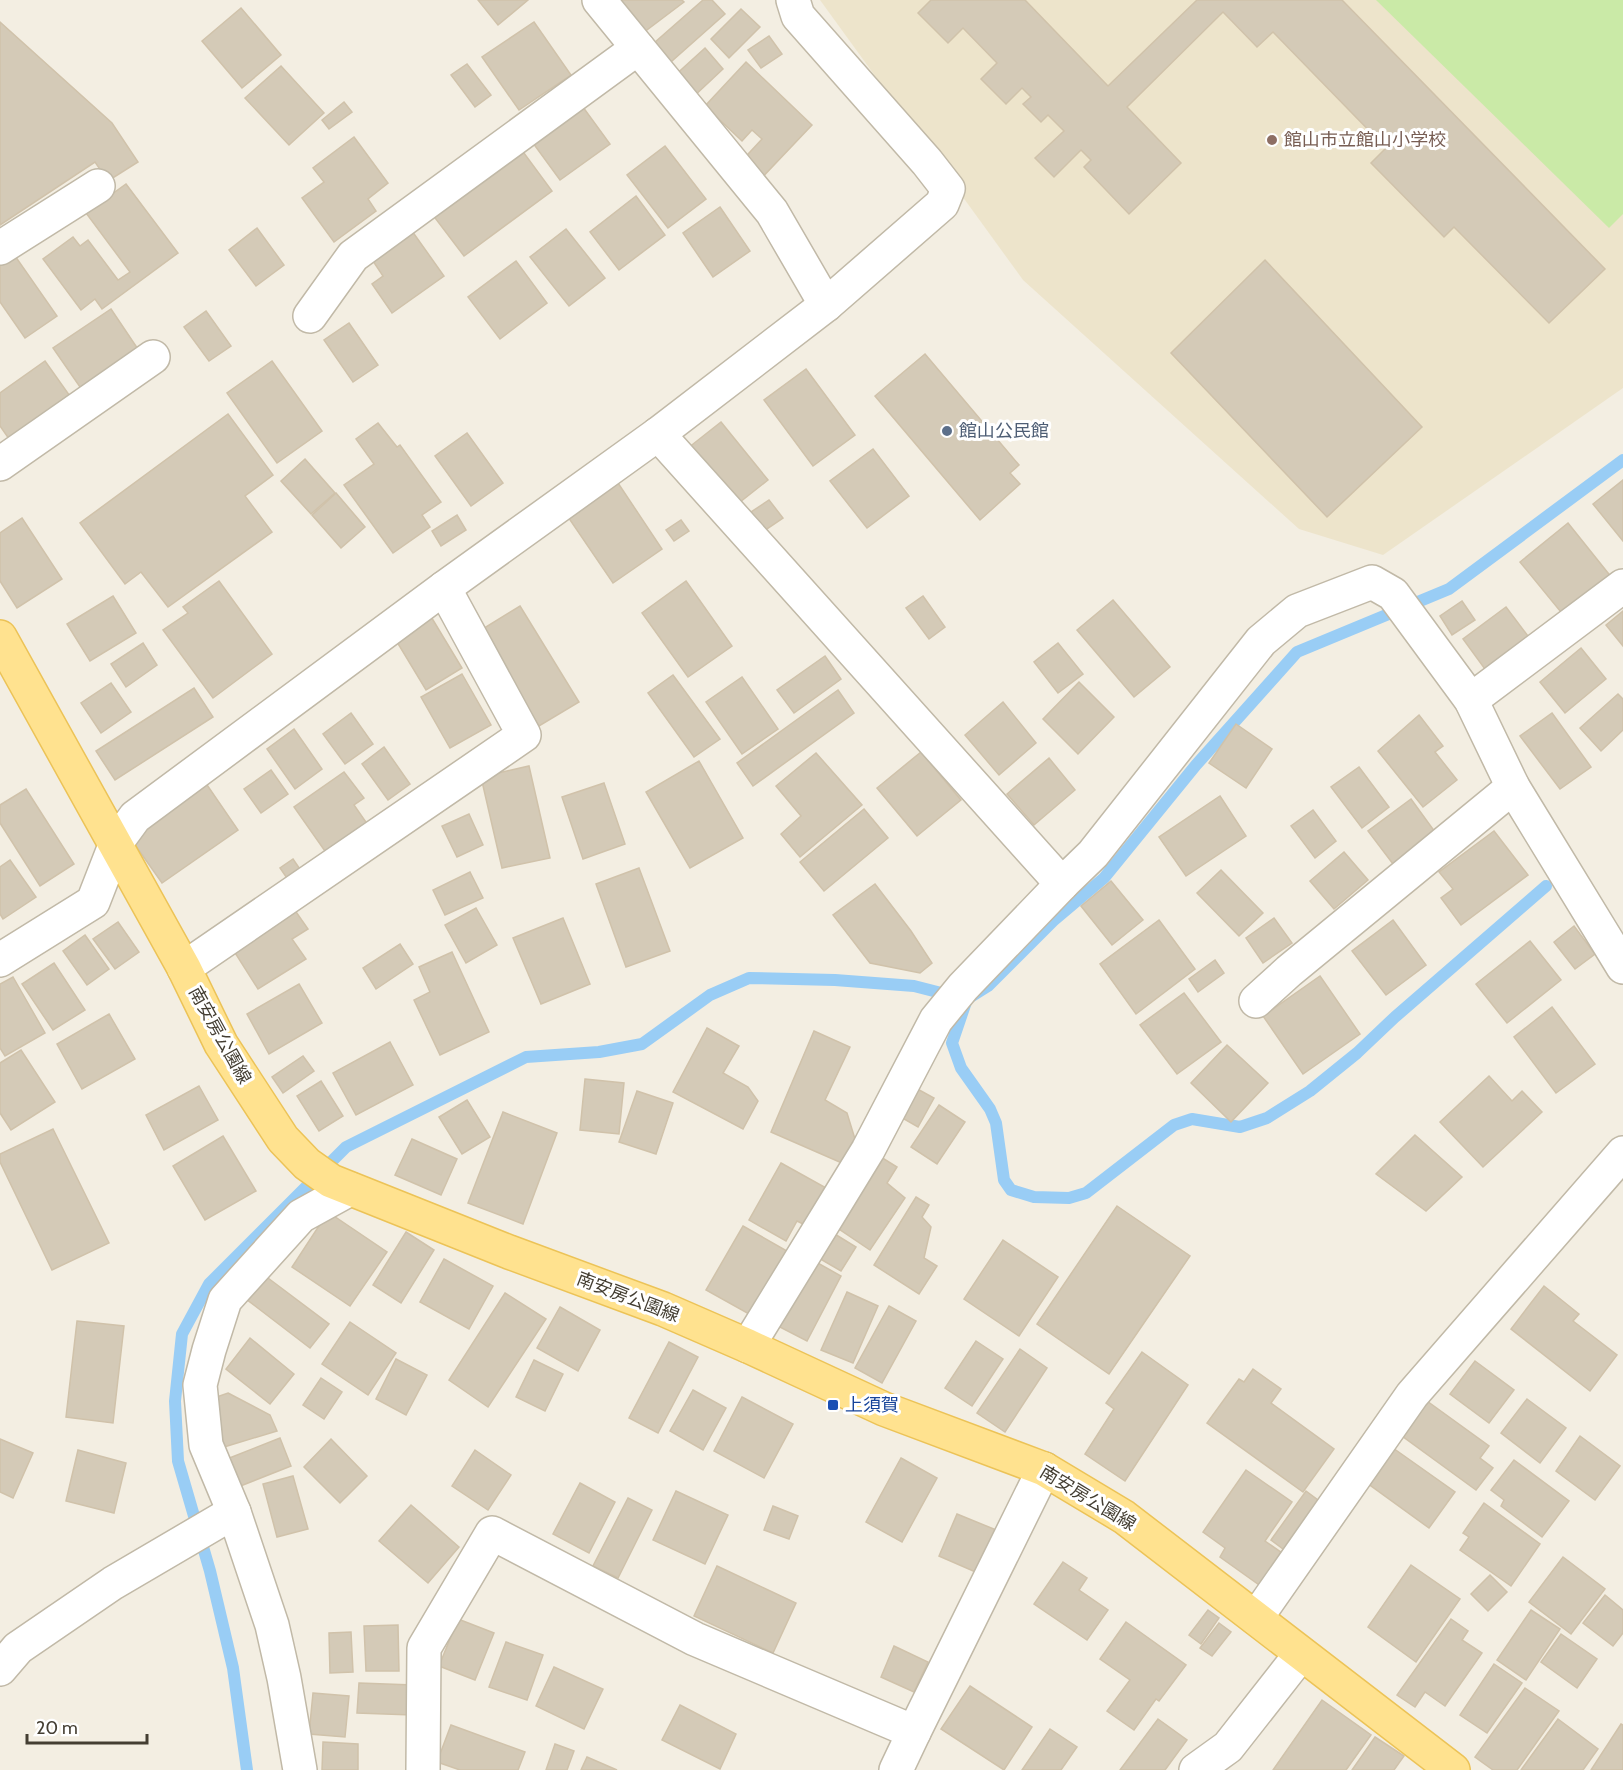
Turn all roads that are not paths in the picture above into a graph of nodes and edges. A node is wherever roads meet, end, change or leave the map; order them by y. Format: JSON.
{"nodes":[{"id":1,"x":599,"y":0,"type":"edge"},
{"id":2,"x":794,"y":0,"type":"edge"},
{"id":3,"x":638,"y":48,"type":"junction"},
{"id":4,"x":98,"y":186,"type":"dead end"},
{"id":5,"x":0,"y":248,"type":"edge"},
{"id":6,"x":826,"y":305,"type":"junction"},
{"id":7,"x":310,"y":316,"type":"dead end"},
{"id":8,"x":153,"y":357,"type":"dead end"},
{"id":9,"x":658,"y":434,"type":"junction"},
{"id":10,"x":0,"y":464,"type":"edge"},
{"id":11,"x":1623,"y":586,"type":"edge"},
{"id":12,"x":444,"y":588,"type":"junction"},
{"id":13,"x":0,"y":637,"type":"edge"},
{"id":14,"x":1471,"y":700,"type":"junction"},
{"id":15,"x":1512,"y":787,"type":"junction"},
{"id":16,"x":116,"y":843,"type":"junction"},
{"id":17,"x":1062,"y":884,"type":"junction"},
{"id":18,"x":0,"y":960,"type":"edge"},
{"id":19,"x":1623,"y":967,"type":"edge"},
{"id":20,"x":184,"y":968,"type":"junction"},
{"id":21,"x":1256,"y":1001,"type":"dead end"},
{"id":22,"x":1623,"y":1153,"type":"edge"},
{"id":23,"x":329,"y":1178,"type":"junction"},
{"id":24,"x":748,"y":1346,"type":"junction"},
{"id":25,"x":1044,"y":1469,"type":"junction"},
{"id":26,"x":225,"y":1517,"type":"junction"},
{"id":27,"x":1256,"y":1618,"type":"junction"},
{"id":28,"x":1302,"y":1654,"type":"junction"},
{"id":29,"x":0,"y":1669,"type":"edge"},
{"id":30,"x":914,"y":1732,"type":"junction"},
{"id":31,"x":300,"y":1770,"type":"edge"},
{"id":32,"x":423,"y":1770,"type":"edge"},
{"id":33,"x":896,"y":1770,"type":"edge"},
{"id":34,"x":1196,"y":1770,"type":"edge"},
{"id":35,"x":1453,"y":1770,"type":"edge"}],
"edges":[{"from":1,"to":3,"type":"street"},
{"from":2,"to":6,"type":"street"},
{"from":3,"to":6,"type":"street"},
{"from":3,"to":7,"type":"street"},
{"from":4,"to":5,"type":"street"},
{"from":6,"to":9,"type":"street"},
{"from":8,"to":10,"type":"street"},
{"from":9,"to":12,"type":"street"},
{"from":9,"to":17,"type":"street"},
{"from":11,"to":14,"type":"street"},
{"from":12,"to":16,"type":"street"},
{"from":12,"to":20,"type":"street"},
{"from":13,"to":16,"type":"main road","name":"南安房公園線"},
{"from":14,"to":15,"type":"street"},
{"from":14,"to":17,"type":"street"},
{"from":15,"to":19,"type":"street"},
{"from":15,"to":21,"type":"street"},
{"from":16,"to":18,"type":"street"},
{"from":16,"to":20,"type":"main road","name":"南安房公園線"},
{"from":17,"to":24,"type":"street"},
{"from":20,"to":23,"type":"main road","name":"南安房公園線"},
{"from":22,"to":27,"type":"street"},
{"from":23,"to":24,"type":"main road","name":"南安房公園線"},
{"from":23,"to":26,"type":"street"},
{"from":24,"to":25,"type":"main road","name":"南安房公園線"},
{"from":25,"to":27,"type":"main road","name":"南安房公園線"},
{"from":25,"to":30,"type":"street"},
{"from":26,"to":29,"type":"street"},
{"from":26,"to":31,"type":"street"},
{"from":27,"to":28,"type":"main road","name":"南安房公園線"},
{"from":28,"to":34,"type":"street"},
{"from":28,"to":35,"type":"main road","name":"南安房公園線"},
{"from":30,"to":32,"type":"street"},
{"from":30,"to":33,"type":"street"}]}
